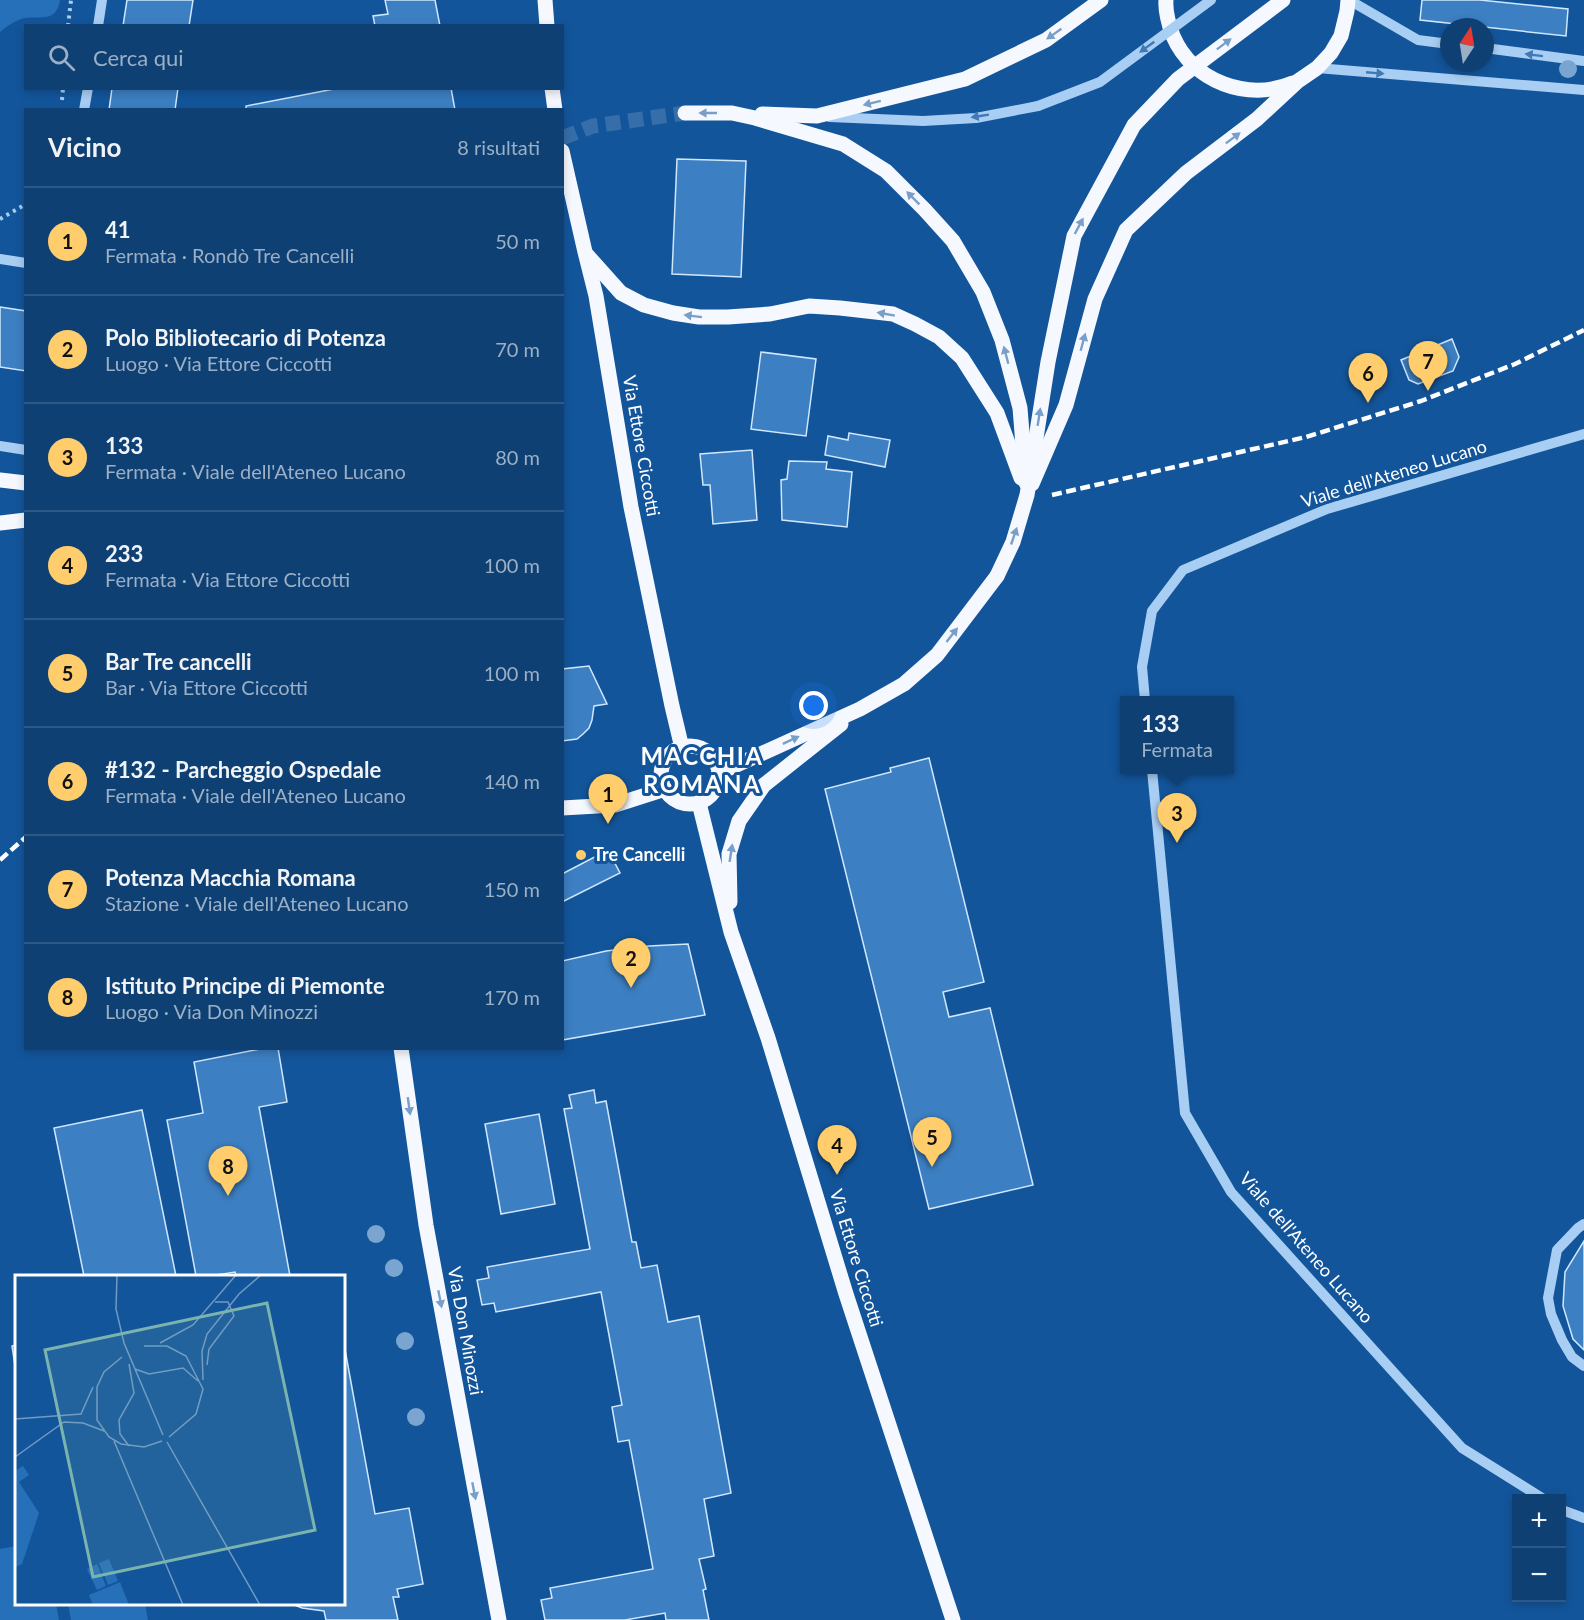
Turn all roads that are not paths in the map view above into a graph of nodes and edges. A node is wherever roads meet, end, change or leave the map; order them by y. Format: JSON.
{"nodes":[{"id":1,"x":102,"y":0,"type":"edge"},
{"id":2,"x":545,"y":0,"type":"edge"},
{"id":3,"x":1101,"y":0,"type":"edge"},
{"id":4,"x":1166,"y":0,"type":"edge"},
{"id":5,"x":1211,"y":0,"type":"edge"},
{"id":6,"x":1283,"y":0,"type":"edge"},
{"id":7,"x":1349,"y":0,"type":"edge"},
{"id":8,"x":98,"y":24,"type":"edge"},
{"id":9,"x":547,"y":24,"type":"edge"},
{"id":10,"x":1440,"y":43,"type":"edge"},
{"id":11,"x":1494,"y":49,"type":"edge"},
{"id":12,"x":1584,"y":61,"type":"edge"},
{"id":13,"x":1317,"y":68,"type":"junction"},
{"id":14,"x":1298,"y":81,"type":"junction"},
{"id":15,"x":88,"y":90,"type":"edge"},
{"id":16,"x":552,"y":90,"type":"edge"},
{"id":17,"x":1584,"y":90,"type":"edge"},
{"id":18,"x":84,"y":108,"type":"edge"},
{"id":19,"x":555,"y":108,"type":"edge"},
{"id":20,"x":685,"y":113,"type":"tunnel mouth"},
{"id":21,"x":732,"y":113,"type":"junction"},
{"id":22,"x":817,"y":116,"type":"junction"},
{"id":23,"x":564,"y":160,"type":"edge"},
{"id":24,"x":585,"y":252,"type":"junction"},
{"id":25,"x":0,"y":259,"type":"edge"},
{"id":26,"x":24,"y":263,"type":"edge"},
{"id":27,"x":1584,"y":434,"type":"edge"},
{"id":28,"x":0,"y":446,"type":"edge"},
{"id":29,"x":24,"y":450,"type":"edge"},
{"id":30,"x":0,"y":480,"type":"edge"},
{"id":31,"x":24,"y":483,"type":"edge"},
{"id":32,"x":1027,"y":495,"type":"junction"},
{"id":33,"x":24,"y":520,"type":"edge"},
{"id":34,"x":0,"y":523,"type":"edge"},
{"id":35,"x":1145,"y":696,"type":"edge"},
{"id":36,"x":860,"y":709,"type":"junction"},
{"id":37,"x":682,"y":748,"type":"junction"},
{"id":38,"x":719,"y":773,"type":"junction"},
{"id":39,"x":1152,"y":774,"type":"edge"},
{"id":40,"x":665,"y":789,"type":"junction"},
{"id":41,"x":699,"y":803,"type":"junction"},
{"id":42,"x":564,"y":808,"type":"edge"},
{"id":43,"x":731,"y":932,"type":"junction"},
{"id":44,"x":401,"y":1050,"type":"edge"},
{"id":45,"x":1584,"y":1224,"type":"edge"},
{"id":46,"x":1584,"y":1366,"type":"edge"},
{"id":47,"x":1536,"y":1494,"type":"edge"},
{"id":48,"x":1566,"y":1511,"type":"edge"},
{"id":49,"x":1584,"y":1518,"type":"edge"},
{"id":50,"x":499,"y":1620,"type":"edge"},
{"id":51,"x":953,"y":1620,"type":"edge"}],
"edges":[{"from":1,"to":8,"type":"street"},
{"from":2,"to":9,"type":"main road"},
{"from":3,"to":22,"type":"main road","one_way":true},
{"from":4,"to":14,"type":"main road"},
{"from":5,"to":22,"type":"street","one_way":true,"bridge":true},
{"from":32,"to":6,"type":"main road","one_way":true,"bridge":true},
{"from":7,"to":10,"type":"street"},
{"from":7,"to":13,"type":"main road"},
{"from":12,"to":11,"type":"street","one_way":true},
{"from":13,"to":14,"type":"main road"},
{"from":13,"to":17,"type":"street","one_way":true},
{"from":32,"to":14,"type":"main road","one_way":true,"bridge":true},
{"from":15,"to":18,"type":"street"},
{"from":16,"to":19,"type":"main road"},
{"from":21,"to":20,"type":"main road","one_way":true},
{"from":21,"to":22,"type":"main road"},
{"from":32,"to":21,"type":"main road","one_way":true,"bridge":true},
{"from":23,"to":24,"type":"main road","name":"Via Ettore Ciccotti"},
{"from":32,"to":24,"type":"main road","one_way":true},
{"from":24,"to":37,"type":"main road","name":"Via Ettore Ciccotti"},
{"from":25,"to":26,"type":"street"},
{"from":27,"to":35,"type":"street","name":"Viale dell'Ateneo Lucano"},
{"from":28,"to":29,"type":"street"},
{"from":30,"to":31,"type":"main road"},
{"from":36,"to":32,"type":"main road","one_way":true,"bridge":true},
{"from":33,"to":34,"type":"main road"},
{"from":38,"to":36,"type":"main road","one_way":true},
{"from":43,"to":36,"type":"main road","one_way":true},
{"from":37,"to":38,"type":"main road"},
{"from":37,"to":40,"type":"main road"},
{"from":38,"to":41,"type":"main road"},
{"from":39,"to":47,"type":"street","name":"Viale dell'Ateneo Lucano"},
{"from":40,"to":41,"type":"main road"},
{"from":40,"to":42,"type":"main road"},
{"from":41,"to":43,"type":"main road","name":"Via Ettore Ciccotti"},
{"from":43,"to":51,"type":"main road","name":"Via Ettore Ciccotti"},
{"from":44,"to":50,"type":"main road","name":"Via Don Minozzi","one_way":true},
{"from":45,"to":46,"type":"street"},
{"from":48,"to":49,"type":"street"}]}
